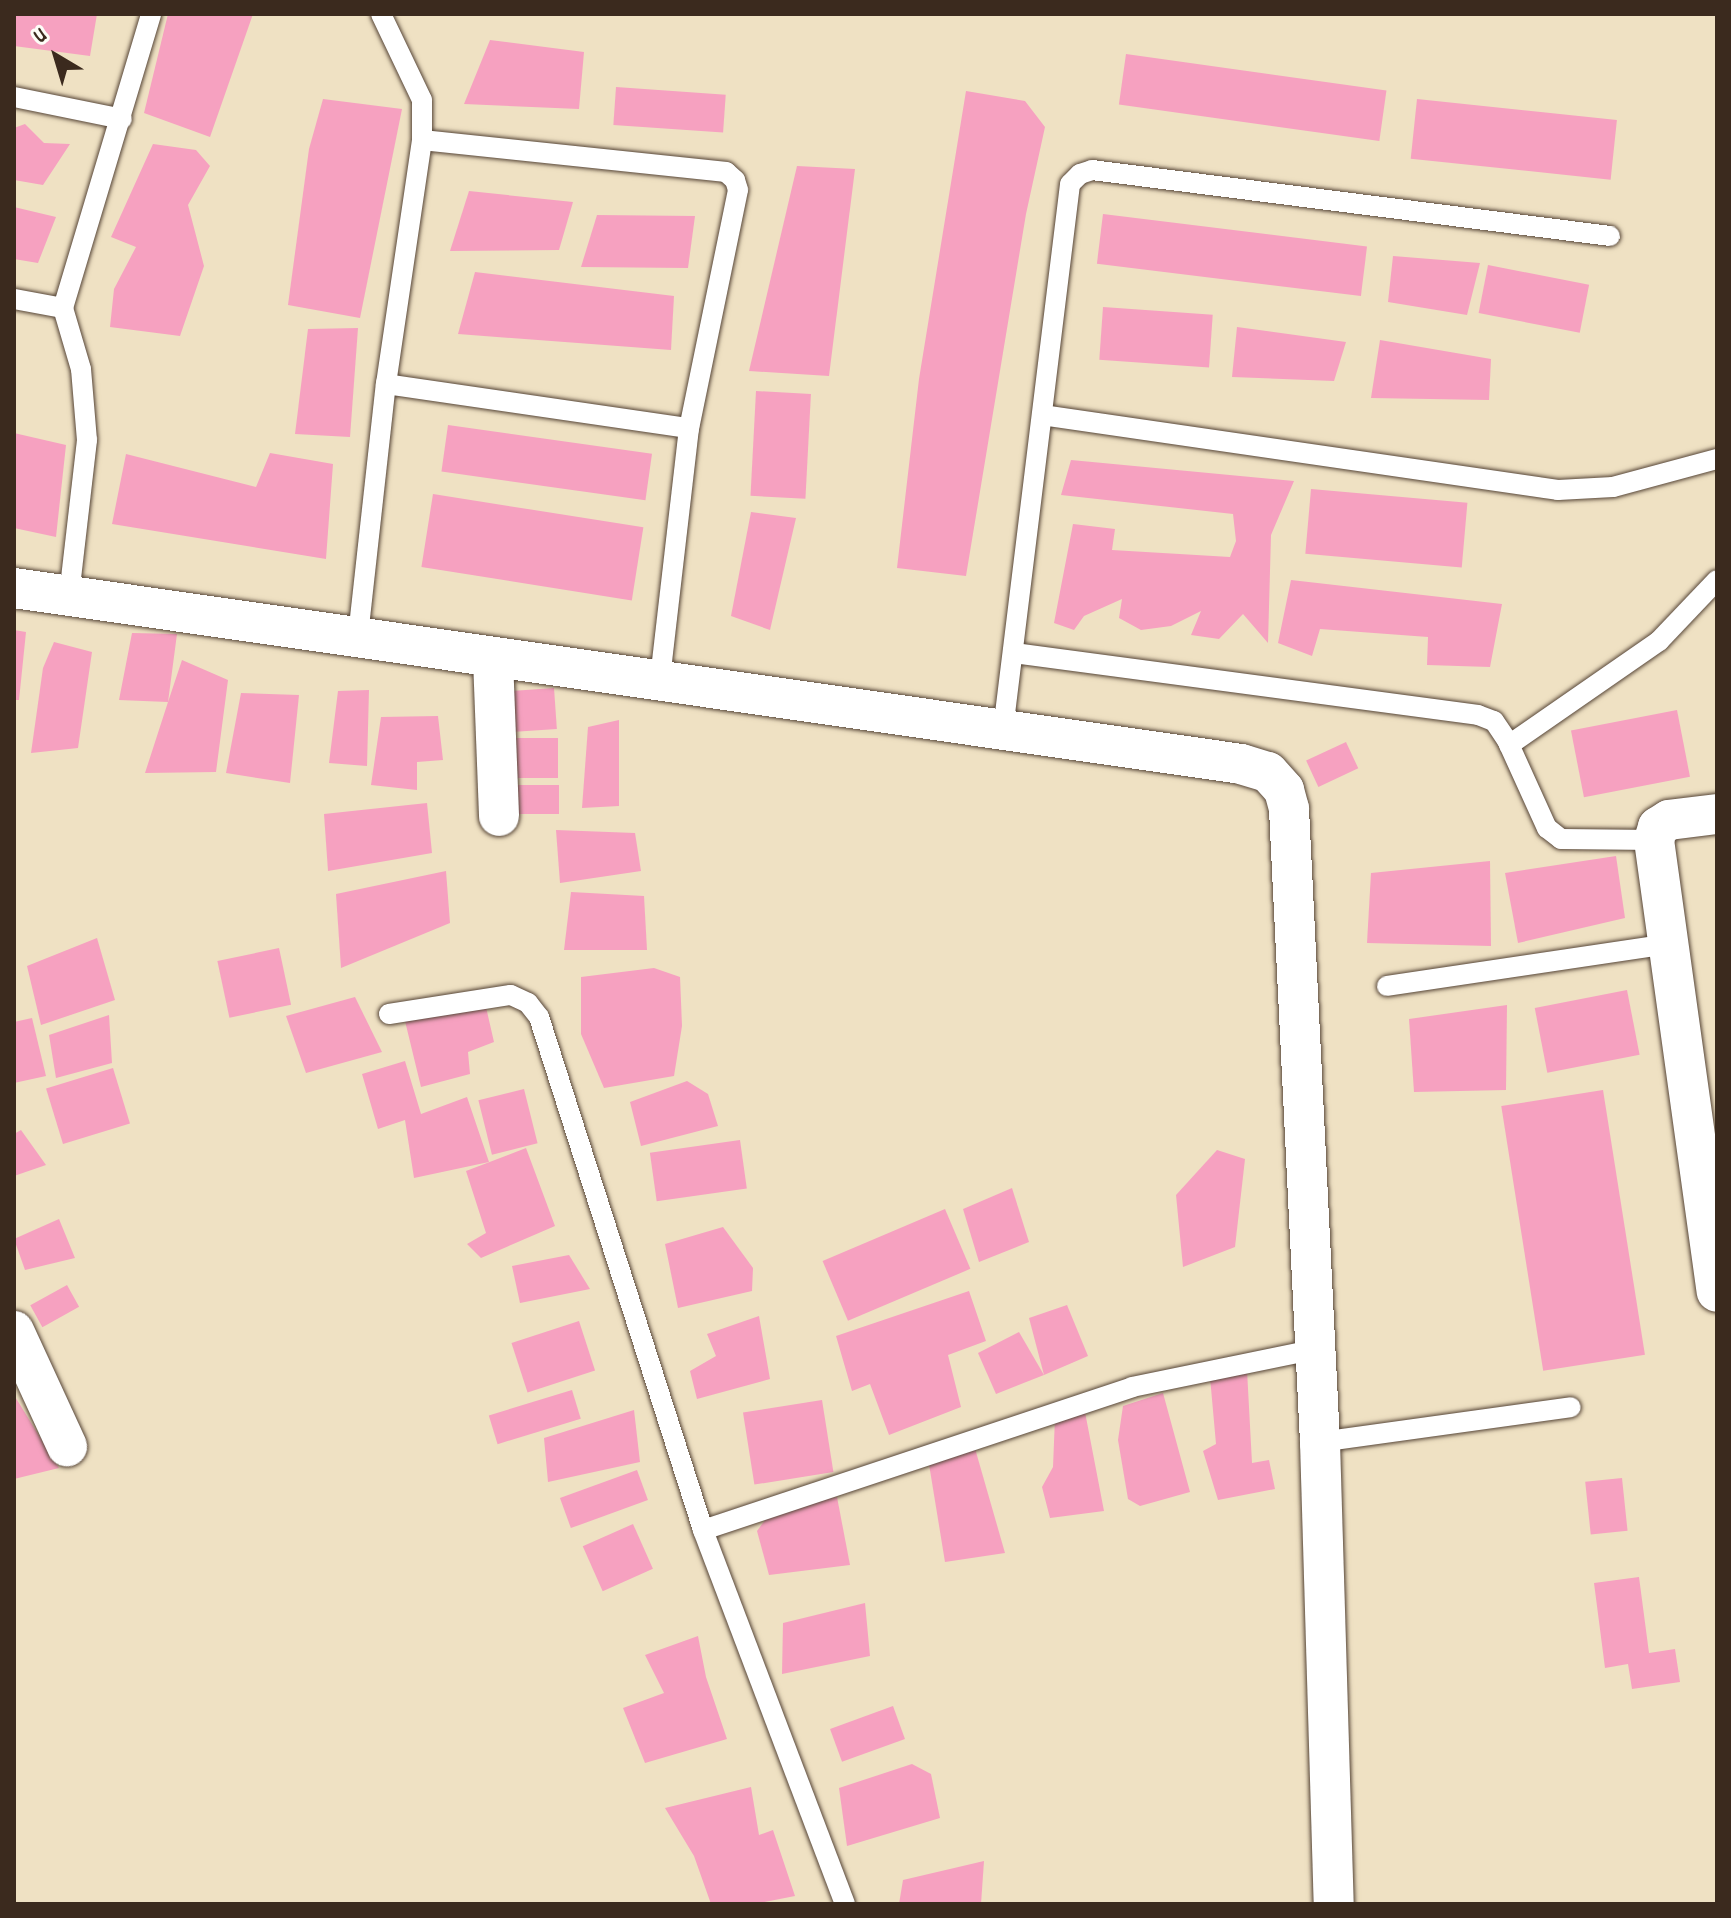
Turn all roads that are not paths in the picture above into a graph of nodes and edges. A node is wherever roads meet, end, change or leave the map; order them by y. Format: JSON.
{"nodes":[{"id":1,"x":151,"y":14,"type":"edge"},
{"id":2,"x":381,"y":14,"type":"edge"},
{"id":3,"x":14,"y":97,"type":"edge"},
{"id":4,"x":122,"y":119,"type":"junction"},
{"id":5,"x":422,"y":140,"type":"junction"},
{"id":6,"x":1610,"y":236,"type":"dead end"},
{"id":7,"x":14,"y":299,"type":"edge"},
{"id":8,"x":63,"y":308,"type":"junction"},
{"id":9,"x":386,"y":384,"type":"junction"},
{"id":10,"x":1042,"y":415,"type":"junction"},
{"id":11,"x":689,"y":428,"type":"junction"},
{"id":12,"x":1717,"y":459,"type":"edge"},
{"id":13,"x":1717,"y":580,"type":"edge"},
{"id":14,"x":14,"y":588,"type":"edge"},
{"id":15,"x":69,"y":595,"type":"junction"},
{"id":16,"x":358,"y":636,"type":"junction"},
{"id":17,"x":1014,"y":653,"type":"junction"},
{"id":18,"x":493,"y":659,"type":"junction"},
{"id":19,"x":660,"y":680,"type":"junction"},
{"id":20,"x":1003,"y":730,"type":"junction"},
{"id":21,"x":1509,"y":745,"type":"junction"},
{"id":22,"x":1717,"y":814,"type":"edge"},
{"id":23,"x":499,"y":816,"type":"dead end"},
{"id":24,"x":1654,"y":840,"type":"junction"},
{"id":25,"x":1668,"y":944,"type":"junction"},
{"id":26,"x":1387,"y":986,"type":"dead end"},
{"id":27,"x":389,"y":1014,"type":"dead end"},
{"id":28,"x":1703,"y":1076,"type":"edge"},
{"id":29,"x":1717,"y":1292,"type":"edge"},
{"id":30,"x":14,"y":1331,"type":"edge"},
{"id":31,"x":1313,"y":1350,"type":"junction"},
{"id":32,"x":1571,"y":1407,"type":"dead end"},
{"id":33,"x":1320,"y":1442,"type":"junction"},
{"id":34,"x":67,"y":1446,"type":"dead end"},
{"id":35,"x":703,"y":1530,"type":"junction"},
{"id":36,"x":845,"y":1904,"type":"edge"},
{"id":37,"x":1334,"y":1904,"type":"edge"}],
"edges":[{"from":1,"to":4,"type":"lane"},
{"from":2,"to":5,"type":"lane"},
{"from":3,"to":4,"type":"lane"},
{"from":4,"to":8,"type":"lane"},
{"from":5,"to":9,"type":"lane"},
{"from":5,"to":11,"type":"lane"},
{"from":6,"to":10,"type":"lane"},
{"from":7,"to":8,"type":"lane"},
{"from":8,"to":15,"type":"lane"},
{"from":9,"to":11,"type":"lane"},
{"from":9,"to":16,"type":"lane"},
{"from":10,"to":12,"type":"lane"},
{"from":10,"to":17,"type":"lane"},
{"from":11,"to":19,"type":"lane"},
{"from":13,"to":21,"type":"lane"},
{"from":14,"to":15,"type":"street"},
{"from":15,"to":16,"type":"street"},
{"from":16,"to":18,"type":"street"},
{"from":17,"to":20,"type":"lane"},
{"from":17,"to":21,"type":"lane"},
{"from":18,"to":19,"type":"street"},
{"from":18,"to":23,"type":"street"},
{"from":19,"to":20,"type":"street"},
{"from":20,"to":31,"type":"street"},
{"from":21,"to":24,"type":"lane"},
{"from":22,"to":24,"type":"street"},
{"from":24,"to":25,"type":"street"},
{"from":25,"to":26,"type":"lane"},
{"from":25,"to":28,"type":"street"},
{"from":27,"to":35,"type":"lane"},
{"from":28,"to":29,"type":"street"},
{"from":30,"to":34,"type":"street"},
{"from":31,"to":33,"type":"street"},
{"from":31,"to":35,"type":"lane"},
{"from":32,"to":33,"type":"lane"},
{"from":33,"to":37,"type":"street"},
{"from":35,"to":36,"type":"lane"}]}
